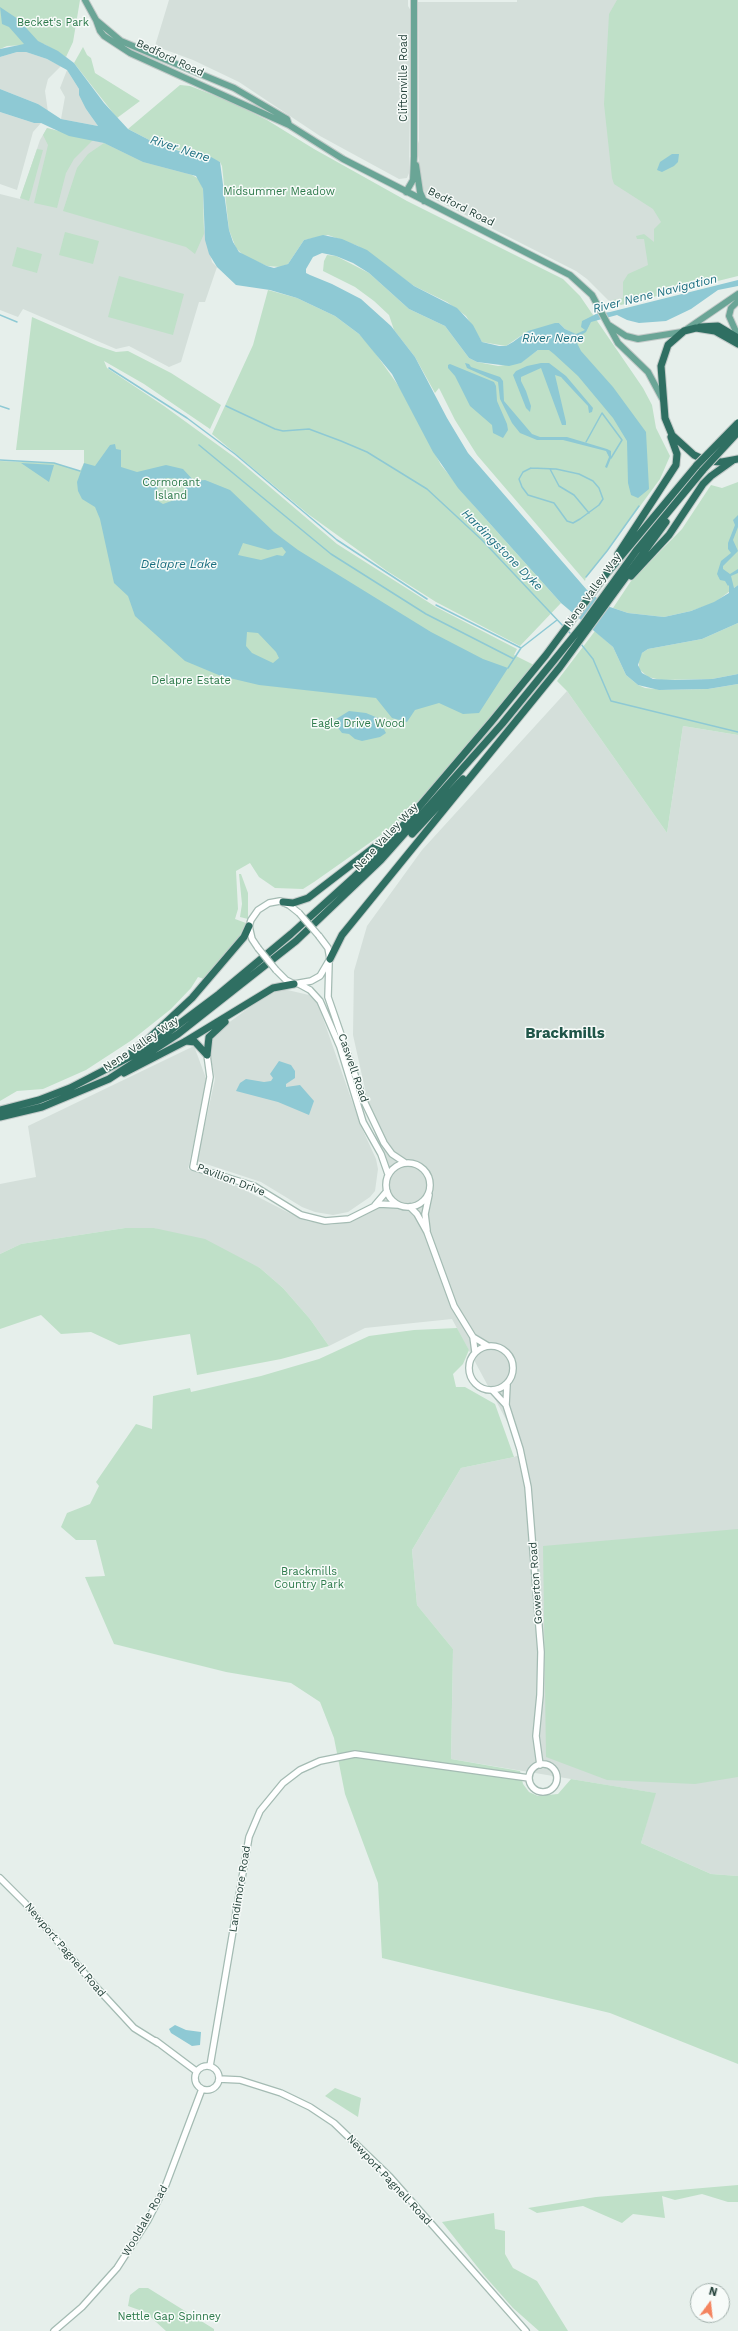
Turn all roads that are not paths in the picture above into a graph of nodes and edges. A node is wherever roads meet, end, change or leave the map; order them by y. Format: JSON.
{"nodes":[{"id":1,"x":85,"y":0,"type":"edge"},
{"id":2,"x":414,"y":0,"type":"edge"},
{"id":3,"x":96,"y":20,"type":"junction"},
{"id":4,"x":289,"y":125,"type":"junction"},
{"id":5,"x":414,"y":156,"type":"junction"},
{"id":6,"x":406,"y":192,"type":"junction"},
{"id":7,"x":424,"y":201,"type":"junction"},
{"id":8,"x":738,"y":294,"type":"edge"},
{"id":9,"x":738,"y":300,"type":"edge"},
{"id":10,"x":608,"y":323,"type":"junction"},
{"id":11,"x":696,"y":328,"type":"junction"},
{"id":12,"x":683,"y":331,"type":"junction"},
{"id":13,"x":738,"y":337,"type":"edge"},
{"id":14,"x":738,"y":344,"type":"edge"},
{"id":15,"x":663,"y":400,"type":"junction"},
{"id":16,"x":738,"y":423,"type":"edge"},
{"id":17,"x":668,"y":429,"type":"junction"},
{"id":18,"x":738,"y":432,"type":"edge"},
{"id":19,"x":736,"y":460,"type":"edge"},
{"id":20,"x":700,"y":468,"type":"junction"},
{"id":21,"x":607,"y":573,"type":"junction"},
{"id":22,"x":613,"y":589,"type":"junction"},
{"id":23,"x":509,"y":731,"type":"junction"},
{"id":24,"x":402,"y":827,"type":"junction"},
{"id":25,"x":358,"y":884,"type":"junction"},
{"id":26,"x":283,"y":902,"type":"junction"},
{"id":27,"x":249,"y":926,"type":"junction"},
{"id":28,"x":329,"y":961,"type":"junction"},
{"id":29,"x":296,"y":984,"type":"junction"},
{"id":30,"x":239,"y":1010,"type":"junction"},
{"id":31,"x":186,"y":1041,"type":"junction"},
{"id":32,"x":207,"y":1055,"type":"junction"},
{"id":33,"x":108,"y":1069,"type":"junction"},
{"id":34,"x":109,"y":1079,"type":"junction"},
{"id":35,"x":0,"y":1110,"type":"edge"},
{"id":36,"x":0,"y":1117,"type":"edge"},
{"id":37,"x":404,"y":1162,"type":"junction"},
{"id":38,"x":388,"y":1174,"type":"junction"},
{"id":39,"x":386,"y":1192,"type":"junction"},
{"id":40,"x":429,"y":1192,"type":"junction"},
{"id":41,"x":398,"y":1205,"type":"junction"},
{"id":42,"x":410,"y":1207,"type":"junction"},
{"id":43,"x":372,"y":1208,"type":"junction"},
{"id":44,"x":427,"y":1232,"type":"junction"},
{"id":45,"x":473,"y":1337,"type":"junction"},
{"id":46,"x":488,"y":1346,"type":"junction"},
{"id":47,"x":475,"y":1352,"type":"junction"},
{"id":48,"x":507,"y":1384,"type":"junction"},
{"id":49,"x":493,"y":1391,"type":"junction"},
{"id":50,"x":506,"y":1405,"type":"junction"},
{"id":51,"x":540,"y":1764,"type":"junction"},
{"id":52,"x":529,"y":1778,"type":"junction"},
{"id":53,"x":0,"y":1878,"type":"edge"},
{"id":54,"x":210,"y":2066,"type":"junction"},
{"id":55,"x":196,"y":2071,"type":"junction"},
{"id":56,"x":219,"y":2079,"type":"junction"},
{"id":57,"x":202,"y":2089,"type":"junction"},
{"id":58,"x":54,"y":2331,"type":"edge"},
{"id":59,"x":526,"y":2331,"type":"edge"}],
"edges":[{"from":1,"to":3,"type":"main road","name":"Bedford Road"},
{"from":2,"to":5,"type":"main road","name":"Cliftonville Road"},
{"from":3,"to":4,"type":"main road","name":"Bedford Road"},
{"from":3,"to":4,"type":"main road","name":"Bedford Road"},
{"from":4,"to":6,"type":"main road","name":"Bedford Road"},
{"from":5,"to":6,"type":"main road","name":"Cliftonville Road"},
{"from":5,"to":7,"type":"main road","name":"Cliftonville Road"},
{"from":6,"to":7,"type":"main road","name":"Bedford Road"},
{"from":7,"to":10,"type":"main road","name":"Bedford Road"},
{"from":8,"to":12,"type":"main road"},
{"from":9,"to":13,"type":"main road"},
{"from":10,"to":12,"type":"main road"},
{"from":10,"to":15,"type":"main road","name":"Bedford Road"},
{"from":11,"to":12,"type":"highway"},
{"from":11,"to":13,"type":"highway"},
{"from":11,"to":14,"type":"highway"},
{"from":12,"to":15,"type":"highway"},
{"from":15,"to":17,"type":"highway"},
{"from":16,"to":20,"type":"highway","bridge":true},
{"from":17,"to":19,"type":"highway"},
{"from":17,"to":21,"type":"highway"},
{"from":18,"to":20,"type":"highway","bridge":true},
{"from":19,"to":22,"type":"highway"},
{"from":20,"to":21,"type":"highway","name":"Nene Valley Way"},
{"from":20,"to":22,"type":"highway","name":"Nene Valley Way"},
{"from":21,"to":24,"type":"highway","name":"Nene Valley Way"},
{"from":22,"to":23,"type":"highway"},
{"from":22,"to":25,"type":"highway","name":"Nene Valley Way"},
{"from":23,"to":25,"type":"highway"},
{"from":23,"to":28,"type":"highway"},
{"from":24,"to":26,"type":"highway"},
{"from":24,"to":33,"type":"highway","name":"Nene Valley Way"},
{"from":25,"to":34,"type":"highway","name":"Nene Valley Way"},
{"from":26,"to":27,"type":"street"},
{"from":26,"to":28,"type":"street","bridge":true},
{"from":27,"to":29,"type":"street","bridge":true},
{"from":27,"to":33,"type":"highway"},
{"from":28,"to":29,"type":"street"},
{"from":28,"to":37,"type":"street","name":"Caswell Road"},
{"from":29,"to":30,"type":"highway"},
{"from":29,"to":38,"type":"street","name":"Caswell Road"},
{"from":30,"to":31,"type":"highway"},
{"from":30,"to":32,"type":"highway"},
{"from":31,"to":32,"type":"highway"},
{"from":31,"to":34,"type":"highway"},
{"from":32,"to":43,"type":"street","name":"Pavilion Drive"},
{"from":33,"to":35,"type":"highway","name":"Nene Valley Way"},
{"from":34,"to":36,"type":"highway","name":"Nene Valley Way"},
{"from":37,"to":38,"type":"street"},
{"from":37,"to":40,"type":"street"},
{"from":38,"to":39,"type":"street"},
{"from":39,"to":41,"type":"street"},
{"from":39,"to":43,"type":"street","name":"Pavilion Drive"},
{"from":40,"to":42,"type":"street"},
{"from":40,"to":44,"type":"street"},
{"from":41,"to":42,"type":"street"},
{"from":41,"to":43,"type":"street","name":"Pavilion Drive"},
{"from":42,"to":44,"type":"street"},
{"from":44,"to":45,"type":"street"},
{"from":45,"to":46,"type":"street"},
{"from":45,"to":47,"type":"street"},
{"from":46,"to":47,"type":"street"},
{"from":46,"to":48,"type":"street"},
{"from":47,"to":49,"type":"street"},
{"from":48,"to":49,"type":"street"},
{"from":48,"to":50,"type":"street","name":"Gowerton Road"},
{"from":49,"to":50,"type":"street","name":"Gowerton Road"},
{"from":50,"to":51,"type":"street","name":"Gowerton Road"},
{"from":51,"to":52,"type":"street"},
{"from":51,"to":52,"type":"street"},
{"from":52,"to":54,"type":"street","name":"Landimore Road"},
{"from":53,"to":55,"type":"street","name":"Newport Pagnell Road"},
{"from":54,"to":55,"type":"street"},
{"from":54,"to":56,"type":"street"},
{"from":55,"to":57,"type":"street"},
{"from":56,"to":57,"type":"street"},
{"from":56,"to":59,"type":"street","name":"Newport Pagnell Road"},
{"from":57,"to":58,"type":"street","name":"Wooldale Road"}]}
